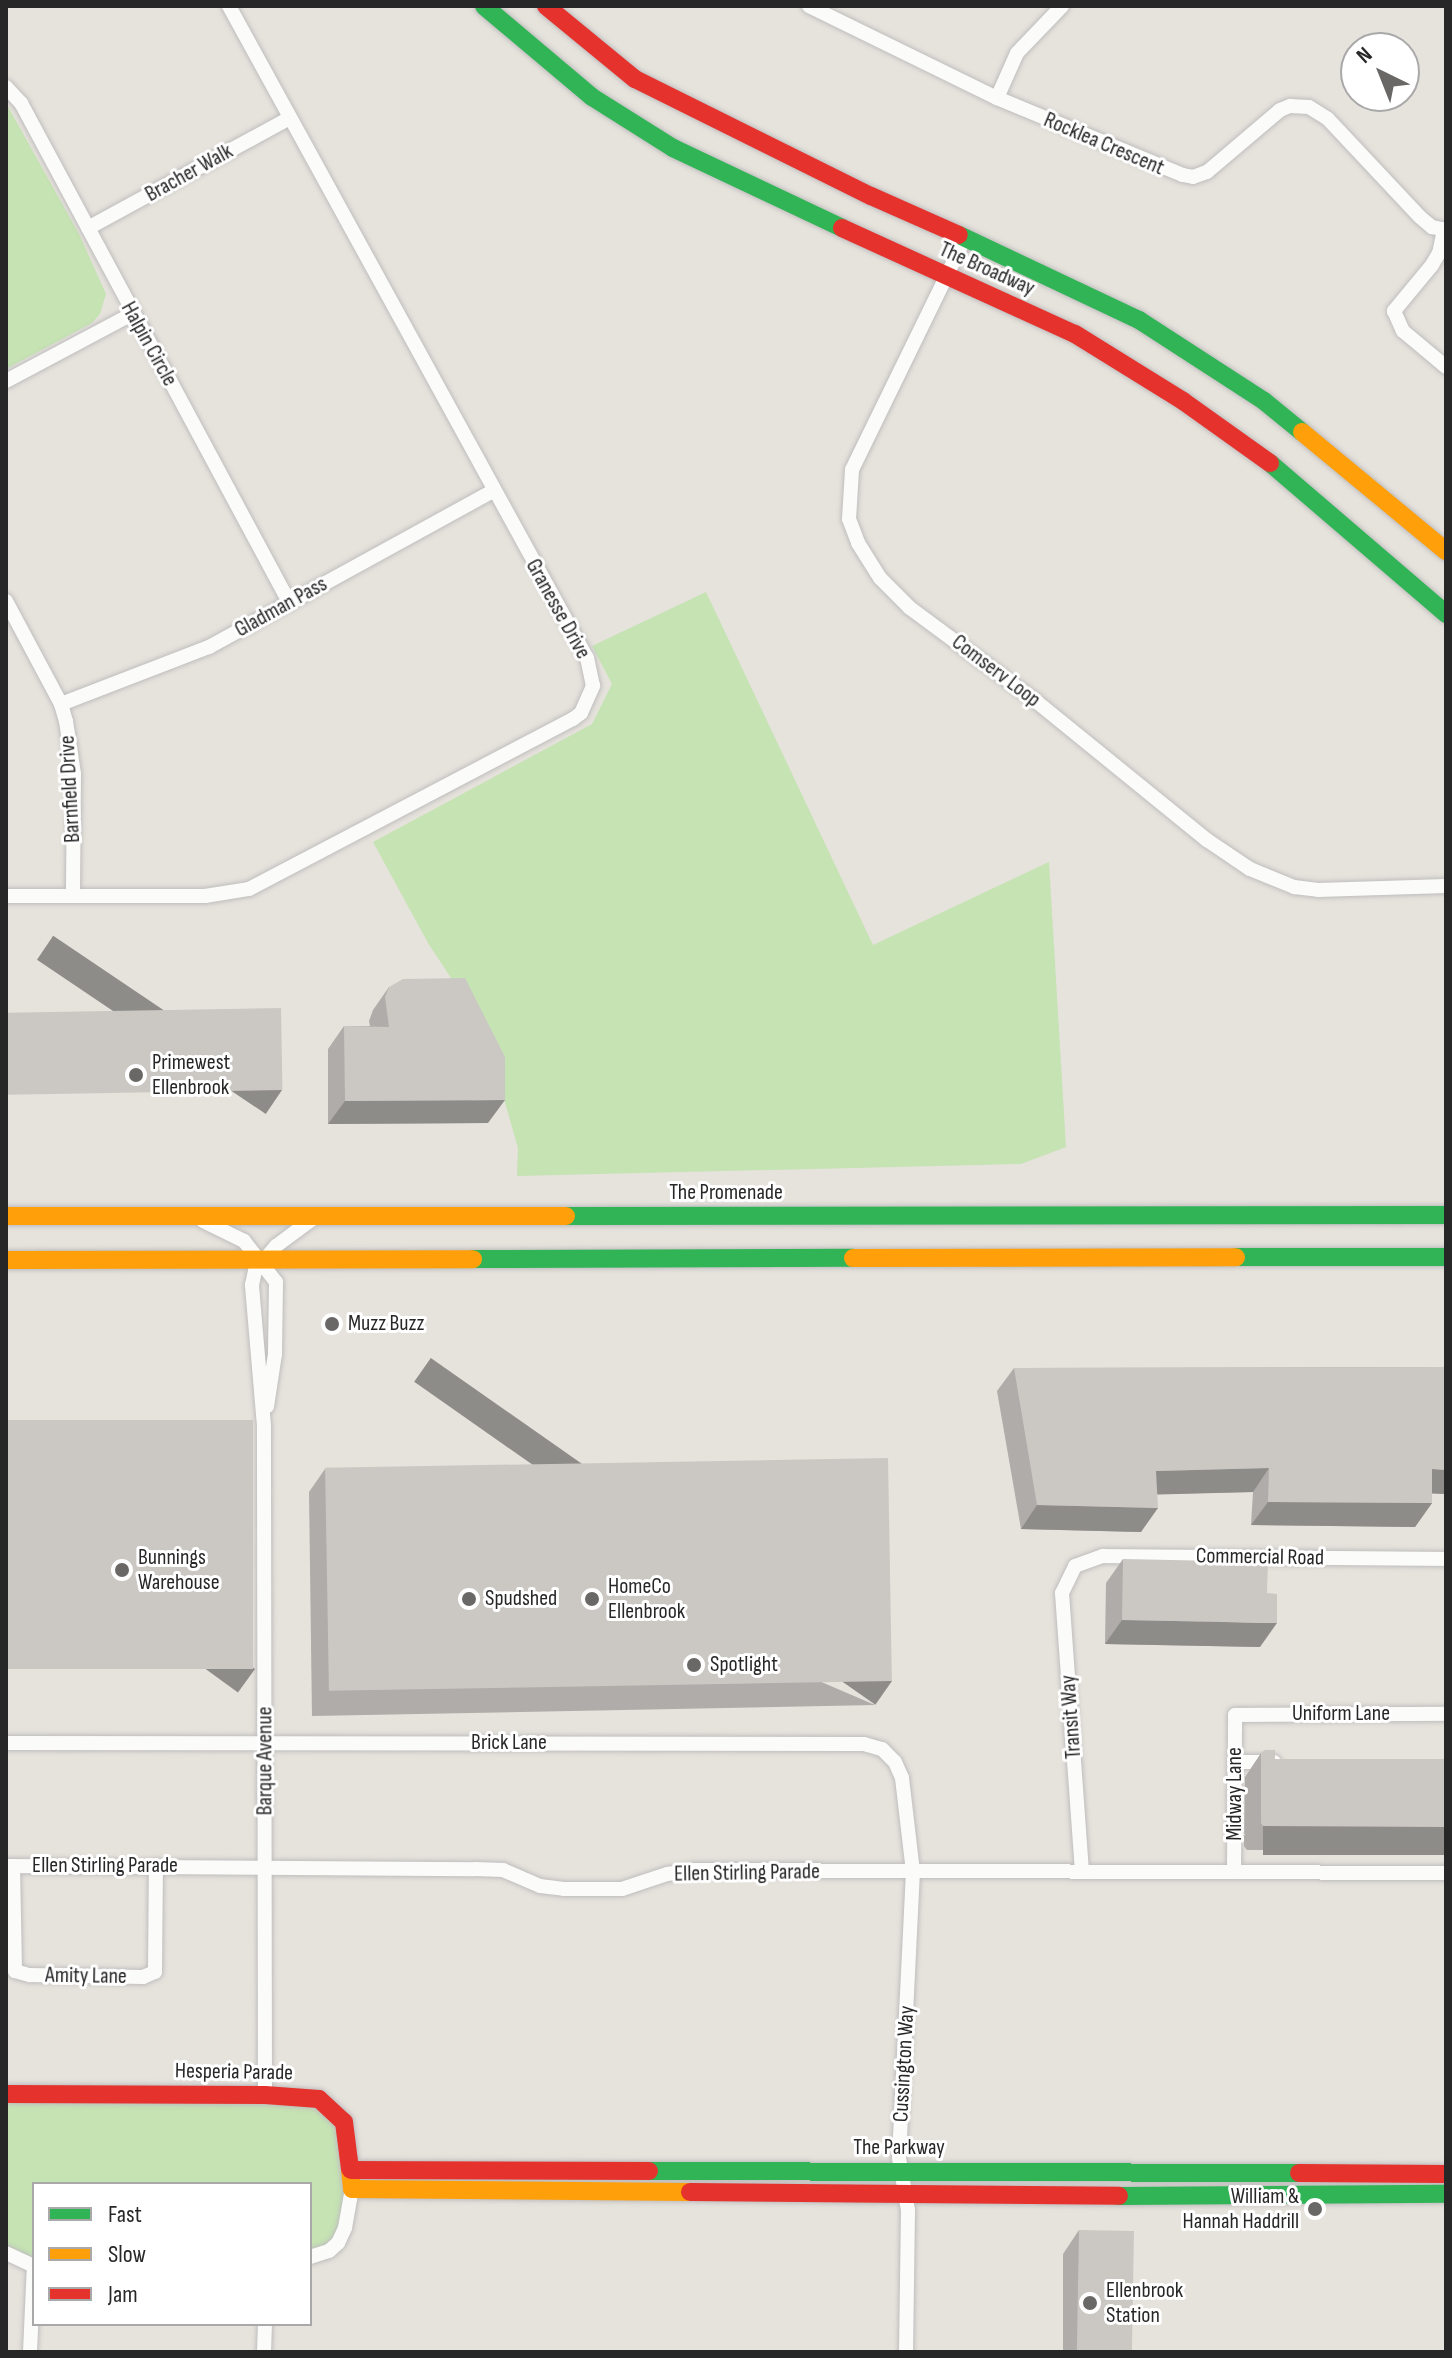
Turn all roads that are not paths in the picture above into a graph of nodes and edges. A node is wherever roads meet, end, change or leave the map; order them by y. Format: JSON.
{"nodes":[{"id":1,"x":229,"y":6,"type":"edge"},
{"id":2,"x":484,"y":6,"type":"edge"},
{"id":3,"x":505,"y":6,"type":"edge"},
{"id":4,"x":546,"y":6,"type":"edge"},
{"id":5,"x":809,"y":6,"type":"edge"},
{"id":6,"x":1062,"y":6,"type":"edge"},
{"id":7,"x":6,"y":87,"type":"edge"},
{"id":8,"x":592,"y":97,"type":"junction"},
{"id":9,"x":997,"y":98,"type":"junction"},
{"id":10,"x":290,"y":118,"type":"junction"},
{"id":11,"x":88,"y":228,"type":"junction"},
{"id":12,"x":1445,"y":230,"type":"edge"},
{"id":13,"x":965,"y":238,"type":"junction"},
{"id":14,"x":944,"y":277,"type":"junction"},
{"id":15,"x":132,"y":314,"type":"junction"},
{"id":16,"x":1446,"y":367,"type":"edge"},
{"id":17,"x":6,"y":381,"type":"edge"},
{"id":18,"x":493,"y":491,"type":"junction"},
{"id":19,"x":1446,"y":551,"type":"edge"},
{"id":20,"x":6,"y":601,"type":"edge"},
{"id":21,"x":289,"y":602,"type":"junction"},
{"id":22,"x":1446,"y":614,"type":"edge"},
{"id":23,"x":61,"y":704,"type":"junction"},
{"id":24,"x":1446,"y":886,"type":"edge"},
{"id":25,"x":6,"y":896,"type":"edge"},
{"id":26,"x":73,"y":896,"type":"junction"},
{"id":27,"x":1446,"y":1215,"type":"edge"},
{"id":28,"x":6,"y":1216,"type":"edge"},
{"id":29,"x":189,"y":1216,"type":"junction"},
{"id":30,"x":315,"y":1217,"type":"junction"},
{"id":31,"x":1446,"y":1257,"type":"edge"},
{"id":32,"x":6,"y":1260,"type":"edge"},
{"id":33,"x":263,"y":1260,"type":"junction"},
{"id":34,"x":264,"y":1426,"type":"junction"},
{"id":35,"x":1446,"y":1559,"type":"edge"},
{"id":36,"x":1075,"y":1566,"type":"joint"},
{"id":37,"x":1446,"y":1714,"type":"edge"},
{"id":38,"x":1235,"y":1715,"type":"joint"},
{"id":39,"x":6,"y":1743,"type":"edge"},
{"id":40,"x":265,"y":1743,"type":"junction"},
{"id":41,"x":1235,"y":1762,"type":"junction"},
{"id":42,"x":1295,"y":1762,"type":"edge"},
{"id":43,"x":9,"y":1866,"type":"edge"},
{"id":44,"x":156,"y":1866,"type":"junction"},
{"id":45,"x":265,"y":1866,"type":"junction"},
{"id":46,"x":913,"y":1871,"type":"junction"},
{"id":47,"x":1082,"y":1872,"type":"junction"},
{"id":48,"x":1234,"y":1872,"type":"junction"},
{"id":49,"x":1446,"y":1873,"type":"edge"},
{"id":50,"x":6,"y":2094,"type":"edge"},
{"id":51,"x":265,"y":2095,"type":"junction"},
{"id":52,"x":351,"y":2170,"type":"junction"},
{"id":53,"x":901,"y":2172,"type":"junction"},
{"id":54,"x":1446,"y":2174,"type":"edge"},
{"id":55,"x":352,"y":2189,"type":"junction"},
{"id":56,"x":905,"y":2193,"type":"junction"},
{"id":57,"x":1446,"y":2194,"type":"edge"},
{"id":58,"x":6,"y":2253,"type":"edge"},
{"id":59,"x":312,"y":2256,"type":"edge"},
{"id":60,"x":32,"y":2265,"type":"edge"},
{"id":61,"x":32,"y":2294,"type":"edge"},
{"id":62,"x":265,"y":2326,"type":"edge"},
{"id":63,"x":30,"y":2352,"type":"edge"},
{"id":64,"x":264,"y":2352,"type":"edge"},
{"id":65,"x":906,"y":2352,"type":"edge"}],
"edges":[{"from":1,"to":10,"type":"street","name":"Granesse Drive"},
{"from":2,"to":8,"type":"main road","name":"The Broadway"},
{"from":3,"to":8,"type":"main road"},
{"from":4,"to":13,"type":"main road","name":"The Broadway"},
{"from":5,"to":9,"type":"street","name":"Rocklea Crescent"},
{"from":6,"to":9,"type":"street"},
{"from":7,"to":11,"type":"street","name":"Halpin Circle"},
{"from":8,"to":14,"type":"main road","name":"The Broadway"},
{"from":9,"to":12,"type":"street","name":"Rocklea Crescent"},
{"from":10,"to":11,"type":"street","name":"Bracher Walk"},
{"from":10,"to":18,"type":"street","name":"Granesse Drive"},
{"from":11,"to":15,"type":"street","name":"Halpin Circle"},
{"from":12,"to":16,"type":"street"},
{"from":13,"to":14,"type":"street","name":"Comserv Loop"},
{"from":13,"to":19,"type":"main road","name":"The Broadway"},
{"from":14,"to":22,"type":"main road","name":"The Broadway"},
{"from":14,"to":24,"type":"street","name":"Comserv Loop"},
{"from":15,"to":17,"type":"street"},
{"from":15,"to":21,"type":"street","name":"Halpin Circle"},
{"from":18,"to":21,"type":"street","name":"Gladman Pass"},
{"from":18,"to":26,"type":"street","name":"Granesse Drive"},
{"from":20,"to":23,"type":"street","name":"Barnfield Drive"},
{"from":21,"to":23,"type":"street","name":"Gladman Pass"},
{"from":23,"to":26,"type":"street","name":"Barnfield Drive"},
{"from":25,"to":26,"type":"street","name":"Granesse Drive"},
{"from":27,"to":30,"type":"main road","name":"The Promenade"},
{"from":28,"to":29,"type":"main road","name":"The Promenade"},
{"from":29,"to":30,"type":"main road","name":"The Promenade"},
{"from":29,"to":33,"type":"street","name":"Barque Avenue"},
{"from":30,"to":33,"type":"street"},
{"from":31,"to":33,"type":"main road"},
{"from":32,"to":33,"type":"main road"},
{"from":33,"to":34,"type":"street","name":"Barque Avenue"},
{"from":33,"to":34,"type":"street","name":"Barque Avenue"},
{"from":34,"to":40,"type":"street","name":"Barque Avenue"},
{"from":35,"to":36,"type":"street","name":"Commercial Road"},
{"from":36,"to":47,"type":"street","name":"Transit Way"},
{"from":37,"to":38,"type":"street","name":"Uniform Lane"},
{"from":38,"to":41,"type":"street","name":"Midway Lane"},
{"from":39,"to":40,"type":"street","name":"Brick Lane"},
{"from":40,"to":45,"type":"street","name":"Barque Avenue"},
{"from":40,"to":46,"type":"street","name":"Brick Lane"},
{"from":41,"to":42,"type":"street"},
{"from":41,"to":48,"type":"street","name":"Midway Lane"},
{"from":43,"to":44,"type":"street","name":"Ellen Stirling Parade"},
{"from":43,"to":44,"type":"street","name":"Amity Lane"},
{"from":44,"to":45,"type":"street","name":"Ellen Stirling Parade"},
{"from":45,"to":46,"type":"street","name":"Ellen Stirling Parade"},
{"from":45,"to":51,"type":"street","name":"Barque Avenue"},
{"from":46,"to":47,"type":"street","name":"Ellen Stirling Parade"},
{"from":46,"to":53,"type":"street","name":"Cussington Way"},
{"from":47,"to":48,"type":"street","name":"Ellen Stirling Parade"},
{"from":48,"to":49,"type":"street","name":"Ellen Stirling Parade"},
{"from":50,"to":51,"type":"main road","name":"Hesperia Parade"},
{"from":51,"to":52,"type":"main road","name":"Hesperia Parade"},
{"from":52,"to":53,"type":"main road","name":"The Parkway"},
{"from":52,"to":55,"type":"main road","name":"Hesperia Parade"},
{"from":53,"to":54,"type":"main road","name":"The Parkway"},
{"from":53,"to":56,"type":"street","name":"Cussington Way"},
{"from":55,"to":56,"type":"main road","name":"The Parkway"},
{"from":55,"to":59,"type":"street","name":"Hesperia Parade"},
{"from":56,"to":57,"type":"main road","name":"The Parkway"},
{"from":56,"to":65,"type":"street","name":"Cussington Way"},
{"from":58,"to":60,"type":"street"},
{"from":61,"to":63,"type":"street"},
{"from":62,"to":64,"type":"street"}]}
